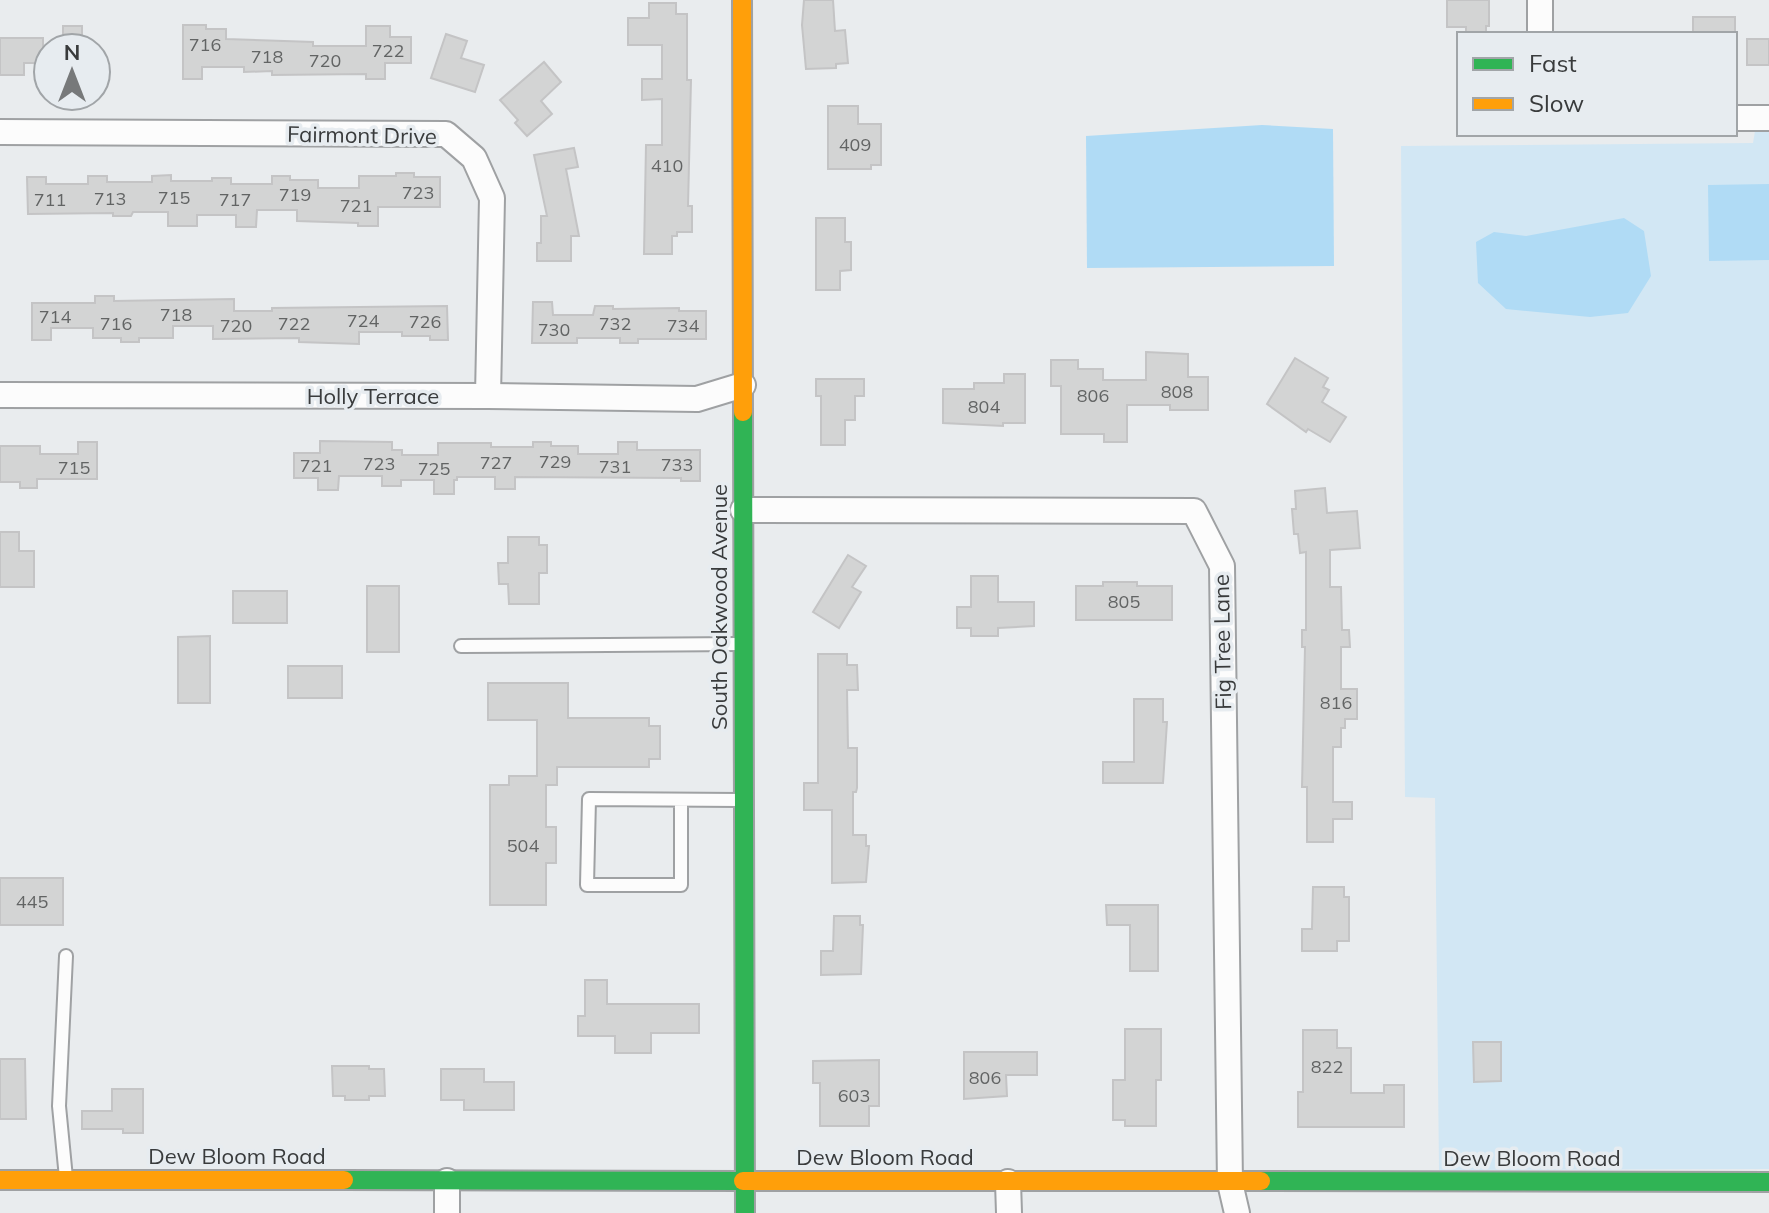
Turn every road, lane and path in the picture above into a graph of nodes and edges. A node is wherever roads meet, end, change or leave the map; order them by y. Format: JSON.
{"nodes":[{"id":1,"x":742,"y":0,"type":"edge"},
{"id":2,"x":1540,"y":0,"type":"edge"},
{"id":3,"x":1540,"y":32,"type":"edge"},
{"id":4,"x":1737,"y":118,"type":"edge"},
{"id":5,"x":1769,"y":118,"type":"edge"},
{"id":6,"x":0,"y":132,"type":"edge"},
{"id":7,"x":743,"y":385,"type":"junction"},
{"id":8,"x":0,"y":395,"type":"edge"},
{"id":9,"x":488,"y":396,"type":"junction"},
{"id":10,"x":743,"y":510,"type":"junction"},
{"id":11,"x":743,"y":644,"type":"junction"},
{"id":12,"x":461,"y":646,"type":"dead end"},
{"id":13,"x":681,"y":800,"type":"junction"},
{"id":14,"x":743,"y":800,"type":"junction"},
{"id":15,"x":66,"y":956,"type":"dead end"},
{"id":16,"x":66,"y":1178,"type":"junction"},
{"id":17,"x":0,"y":1180,"type":"edge"},
{"id":18,"x":447,"y":1181,"type":"junction"},
{"id":19,"x":745,"y":1181,"type":"junction"},
{"id":20,"x":1008,"y":1182,"type":"junction"},
{"id":21,"x":1769,"y":1182,"type":"edge"},
{"id":22,"x":1230,"y":1183,"type":"junction"},
{"id":23,"x":447,"y":1213,"type":"edge"},
{"id":24,"x":745,"y":1213,"type":"edge"},
{"id":25,"x":1009,"y":1213,"type":"edge"},
{"id":26,"x":1237,"y":1213,"type":"edge"}],
"edges":[{"from":1,"to":7,"type":"street","name":"South Oakwood Avenue"},
{"from":2,"to":3,"type":"street"},
{"from":4,"to":5,"type":"street"},
{"from":6,"to":9,"type":"street","name":"Fairmont Drive"},
{"from":7,"to":9,"type":"street","name":"Holly Terrace"},
{"from":7,"to":10,"type":"street","name":"South Oakwood Avenue"},
{"from":8,"to":9,"type":"street","name":"Holly Terrace"},
{"from":10,"to":11,"type":"street","name":"South Oakwood Avenue"},
{"from":10,"to":22,"type":"street","name":"Fig Tree Lane"},
{"from":11,"to":12,"type":"lane"},
{"from":11,"to":14,"type":"street","name":"South Oakwood Avenue"},
{"from":13,"to":13,"type":"lane"},
{"from":13,"to":14,"type":"lane"},
{"from":14,"to":19,"type":"street","name":"South Oakwood Avenue"},
{"from":15,"to":16,"type":"lane"},
{"from":16,"to":17,"type":"street","name":"Dew Bloom Road"},
{"from":16,"to":18,"type":"street","name":"Dew Bloom Road"},
{"from":18,"to":19,"type":"street","name":"Dew Bloom Road"},
{"from":18,"to":23,"type":"street"},
{"from":19,"to":20,"type":"street","name":"Dew Bloom Road"},
{"from":19,"to":24,"type":"street","name":"South Oakwood Avenue"},
{"from":20,"to":22,"type":"street","name":"Dew Bloom Road"},
{"from":20,"to":25,"type":"street"},
{"from":21,"to":22,"type":"street","name":"Dew Bloom Road"},
{"from":22,"to":26,"type":"street"}]}
